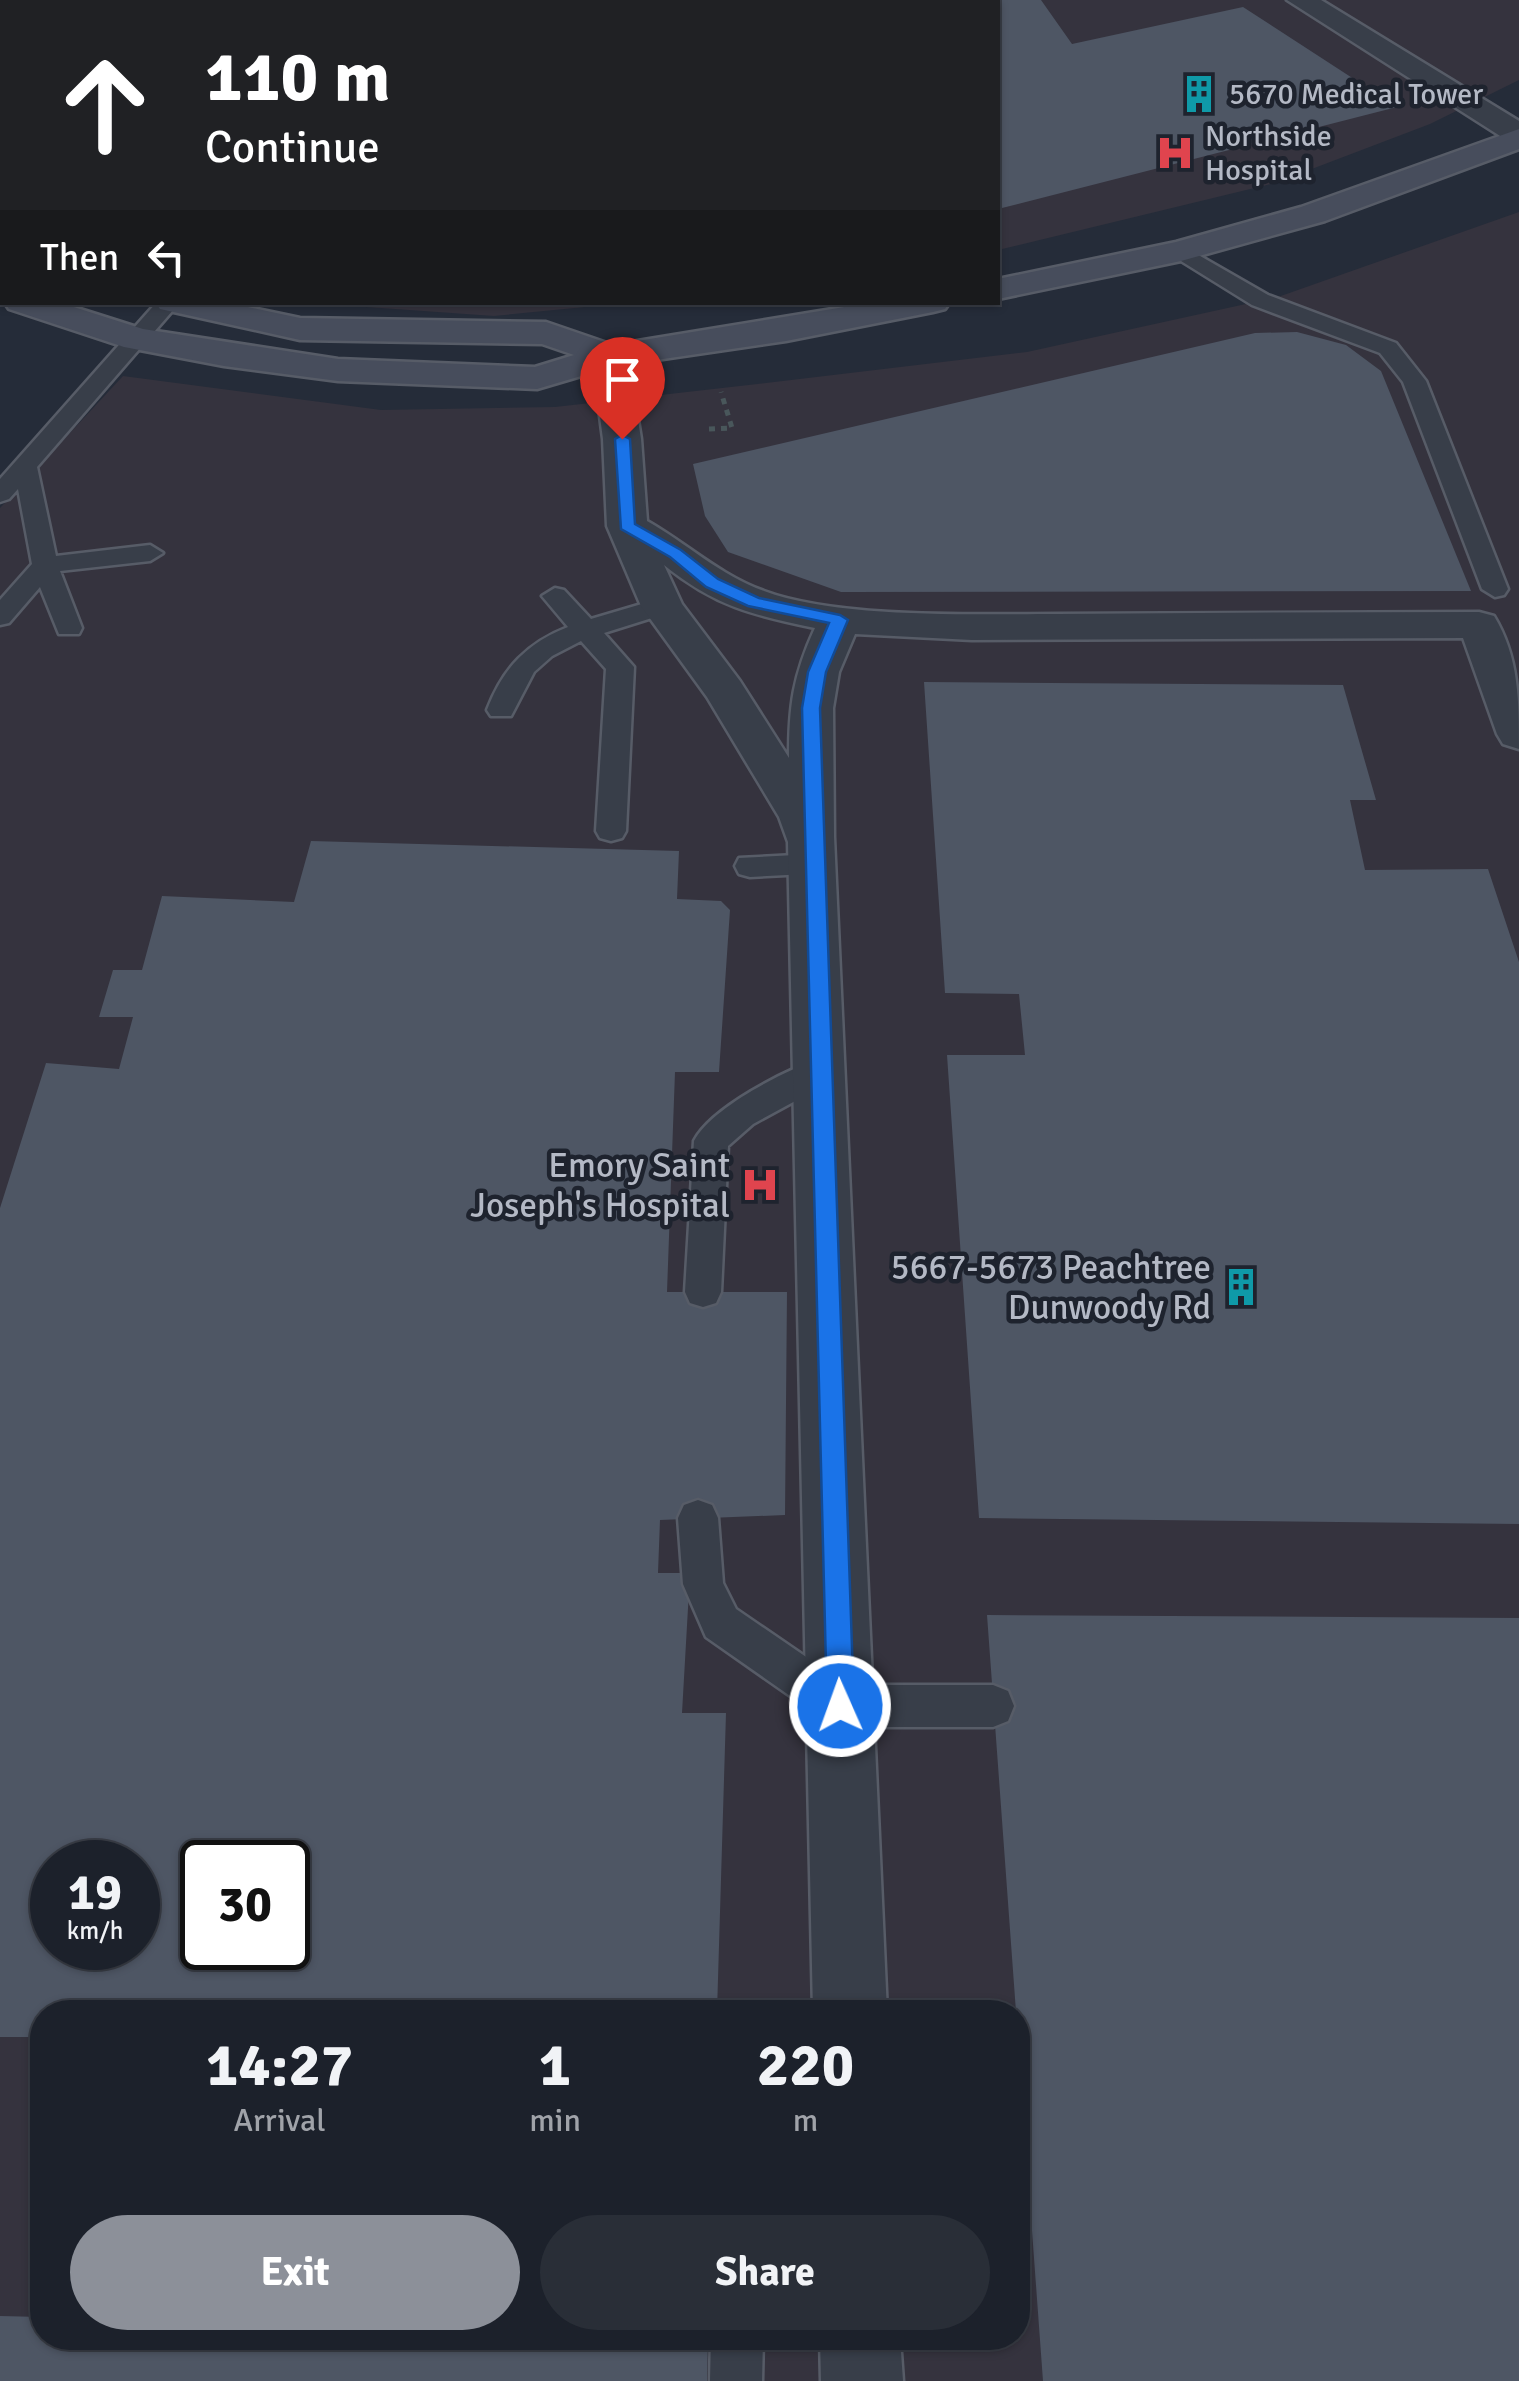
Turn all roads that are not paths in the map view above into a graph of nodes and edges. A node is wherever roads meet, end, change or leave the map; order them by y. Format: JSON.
{"nodes":[{"id":1,"x":1301,"y":0,"type":"edge"},
{"id":2,"x":1519,"y":136,"type":"edge"},
{"id":3,"x":1180,"y":251,"type":"junction"},
{"id":4,"x":1000,"y":290,"type":"edge"},
{"id":5,"x":30,"y":305,"type":"edge"},
{"id":6,"x":167,"y":305,"type":"edge"},
{"id":7,"x":184,"y":305,"type":"edge"},
{"id":8,"x":917,"y":305,"type":"edge"},
{"id":9,"x":137,"y":339,"type":"junction"},
{"id":10,"x":610,"y":356,"type":"junction"},
{"id":11,"x":26,"y":468,"type":"junction"},
{"id":12,"x":0,"y":494,"type":"edge"},
{"id":13,"x":627,"y":526,"type":"junction"},
{"id":14,"x":150,"y":553,"type":"dead end"},
{"id":15,"x":45,"y":565,"type":"junction"},
{"id":16,"x":1495,"y":589,"type":"dead end"},
{"id":17,"x":555,"y":596,"type":"dead end"},
{"id":18,"x":662,"y":606,"type":"junction"},
{"id":19,"x":0,"y":617,"type":"edge"},
{"id":20,"x":840,"y":620,"type":"junction"},
{"id":21,"x":69,"y":628,"type":"dead end"},
{"id":22,"x":589,"y":630,"type":"junction"},
{"id":23,"x":501,"y":710,"type":"dead end"},
{"id":24,"x":1519,"y":734,"type":"edge"},
{"id":25,"x":612,"y":831,"type":"dead end"},
{"id":26,"x":813,"y":854,"type":"junction"},
{"id":27,"x":750,"y":866,"type":"dead end"},
{"id":28,"x":820,"y":1072,"type":"junction"},
{"id":29,"x":703,"y":1292,"type":"dead end"},
{"id":30,"x":698,"y":1518,"type":"dead end"},
{"id":31,"x":840,"y":1706,"type":"junction"},
{"id":32,"x":993,"y":1706,"type":"dead end"},
{"id":33,"x":850,"y":2000,"type":"edge"},
{"id":34,"x":737,"y":2350,"type":"edge"},
{"id":35,"x":861,"y":2350,"type":"edge"},
{"id":36,"x":736,"y":2381,"type":"edge"},
{"id":37,"x":862,"y":2381,"type":"edge"}],
"edges":[{"from":1,"to":2,"type":"street"},
{"from":2,"to":3,"type":"main road"},
{"from":3,"to":4,"type":"main road"},
{"from":3,"to":16,"type":"lane"},
{"from":5,"to":9,"type":"main road"},
{"from":6,"to":9,"type":"lane"},
{"from":7,"to":10,"type":"main road"},
{"from":8,"to":10,"type":"main road"},
{"from":9,"to":10,"type":"main road"},
{"from":9,"to":11,"type":"lane"},
{"from":10,"to":13,"type":"street"},
{"from":11,"to":12,"type":"lane"},
{"from":11,"to":15,"type":"lane"},
{"from":13,"to":18,"type":"street"},
{"from":13,"to":20,"type":"street"},
{"from":14,"to":15,"type":"lane"},
{"from":15,"to":19,"type":"lane"},
{"from":15,"to":21,"type":"lane"},
{"from":17,"to":22,"type":"lane"},
{"from":18,"to":22,"type":"lane"},
{"from":18,"to":26,"type":"street"},
{"from":20,"to":24,"type":"street"},
{"from":20,"to":26,"type":"street"},
{"from":22,"to":23,"type":"lane"},
{"from":22,"to":25,"type":"lane"},
{"from":26,"to":27,"type":"lane"},
{"from":26,"to":28,"type":"street"},
{"from":28,"to":29,"type":"lane"},
{"from":28,"to":31,"type":"street"},
{"from":30,"to":31,"type":"lane"},
{"from":31,"to":32,"type":"lane"},
{"from":31,"to":33,"type":"street"},
{"from":34,"to":36,"type":"lane"},
{"from":35,"to":37,"type":"street"}]}
